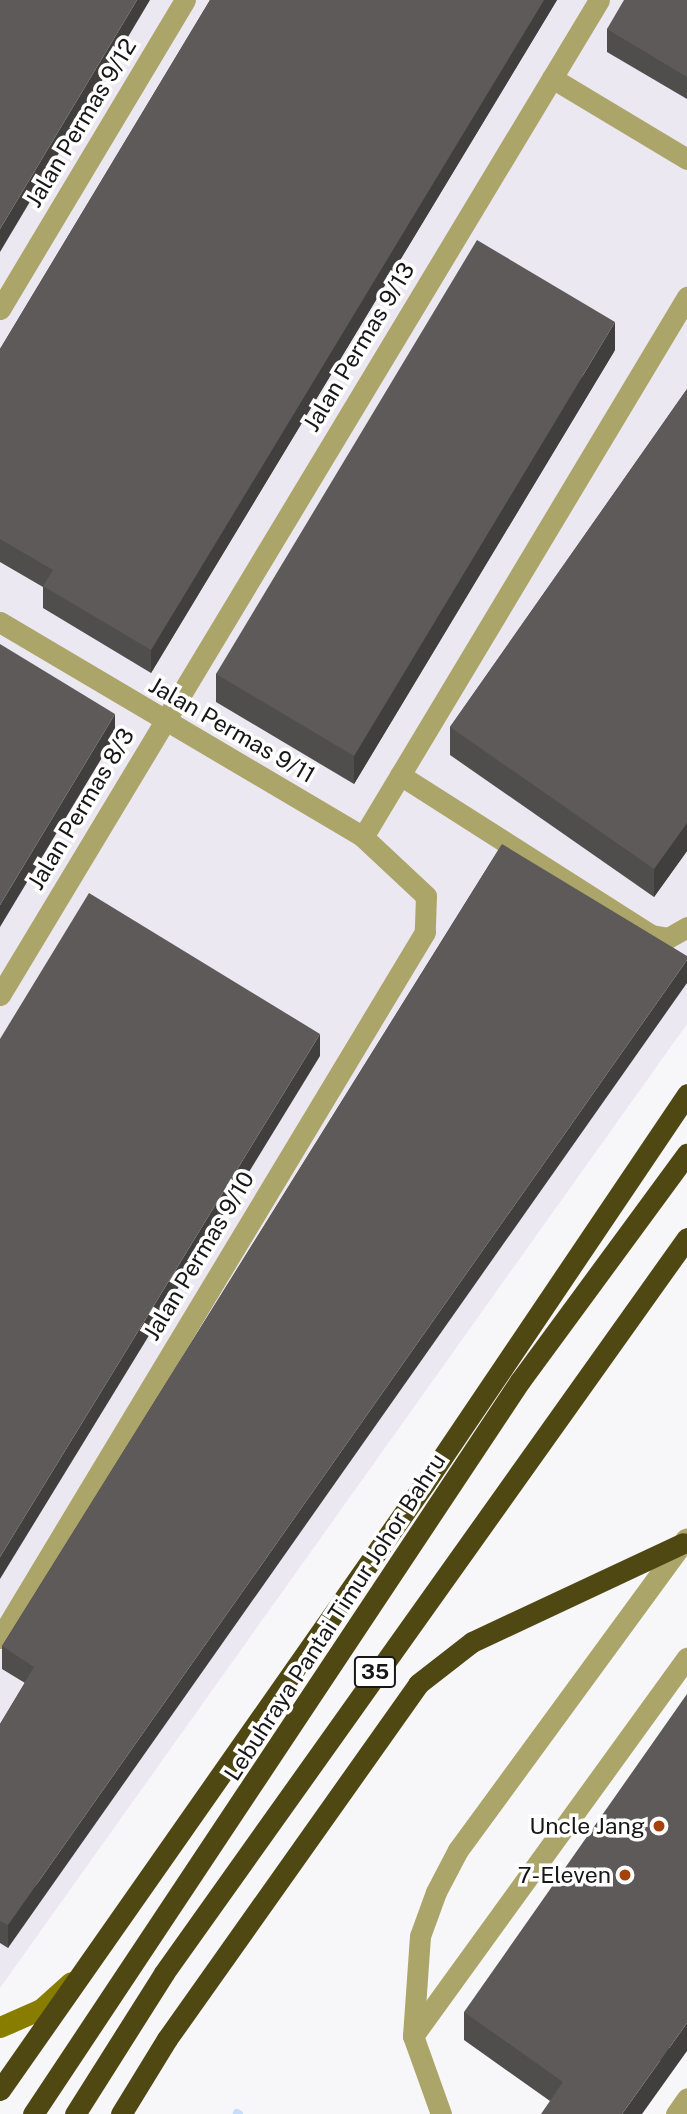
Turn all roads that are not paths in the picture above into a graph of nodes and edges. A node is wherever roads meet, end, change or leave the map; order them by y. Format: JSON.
{"nodes":[{"id":1,"x":185,"y":0,"type":"edge"},
{"id":2,"x":599,"y":0,"type":"edge"},
{"id":3,"x":552,"y":78,"type":"junction"},
{"id":4,"x":687,"y":159,"type":"edge"},
{"id":5,"x":687,"y":297,"type":"edge"},
{"id":6,"x":0,"y":309,"type":"edge"},
{"id":7,"x":0,"y":622,"type":"edge"},
{"id":8,"x":164,"y":721,"type":"junction"},
{"id":9,"x":400,"y":775,"type":"junction"},
{"id":10,"x":363,"y":837,"type":"junction"},
{"id":11,"x":426,"y":896,"type":"joint"},
{"id":12,"x":687,"y":926,"type":"edge"},
{"id":13,"x":0,"y":995,"type":"edge"},
{"id":14,"x":687,"y":1094,"type":"edge"},
{"id":15,"x":687,"y":1119,"type":"edge"},
{"id":16,"x":687,"y":1154,"type":"edge"},
{"id":17,"x":643,"y":1165,"type":"junction"},
{"id":18,"x":687,"y":1238,"type":"edge"},
{"id":19,"x":685,"y":1540,"type":"edge"},
{"id":20,"x":0,"y":1638,"type":"edge"},
{"id":21,"x":687,"y":1658,"type":"edge"},
{"id":22,"x":78,"y":1977,"type":"junction"},
{"id":23,"x":0,"y":2027,"type":"edge"},
{"id":24,"x":413,"y":2036,"type":"junction"},
{"id":25,"x":0,"y":2090,"type":"edge"},
{"id":26,"x":687,"y":2098,"type":"edge"},
{"id":27,"x":33,"y":2114,"type":"edge"},
{"id":28,"x":75,"y":2114,"type":"edge"},
{"id":29,"x":121,"y":2114,"type":"edge"},
{"id":30,"x":441,"y":2114,"type":"edge"},
{"id":31,"x":676,"y":2114,"type":"edge"}],
"edges":[{"from":1,"to":6,"type":"street","name":"Jalan Permas 9/12"},
{"from":2,"to":3,"type":"street","name":"Jalan Permas 9/13"},
{"from":3,"to":4,"type":"street"},
{"from":3,"to":8,"type":"street","name":"Jalan Permas 9/13"},
{"from":5,"to":9,"type":"street"},
{"from":7,"to":8,"type":"street","name":"Jalan Permas 9/11"},
{"from":8,"to":10,"type":"street","name":"Jalan Permas 9/11"},
{"from":8,"to":13,"type":"street","name":"Jalan Permas 8/3"},
{"from":9,"to":10,"type":"street"},
{"from":9,"to":12,"type":"street"},
{"from":10,"to":11,"type":"street","name":"Jalan Permas 9/11"},
{"from":11,"to":20,"type":"street","name":"Jalan Permas 9/10"},
{"from":14,"to":17,"type":"highway"},
{"from":15,"to":17,"type":"highway"},
{"from":16,"to":27,"type":"highway","name":"Lebuhraya Pantai Timur Johor Bahru","number":"35"},
{"from":17,"to":22,"type":"highway"},
{"from":18,"to":28,"type":"highway","number":"35"},
{"from":19,"to":24,"type":"street"},
{"from":19,"to":29,"type":"highway"},
{"from":21,"to":24,"type":"street"},
{"from":22,"to":23,"type":"street"},
{"from":22,"to":25,"type":"highway"},
{"from":24,"to":30,"type":"street"},
{"from":26,"to":31,"type":"street"}]}
